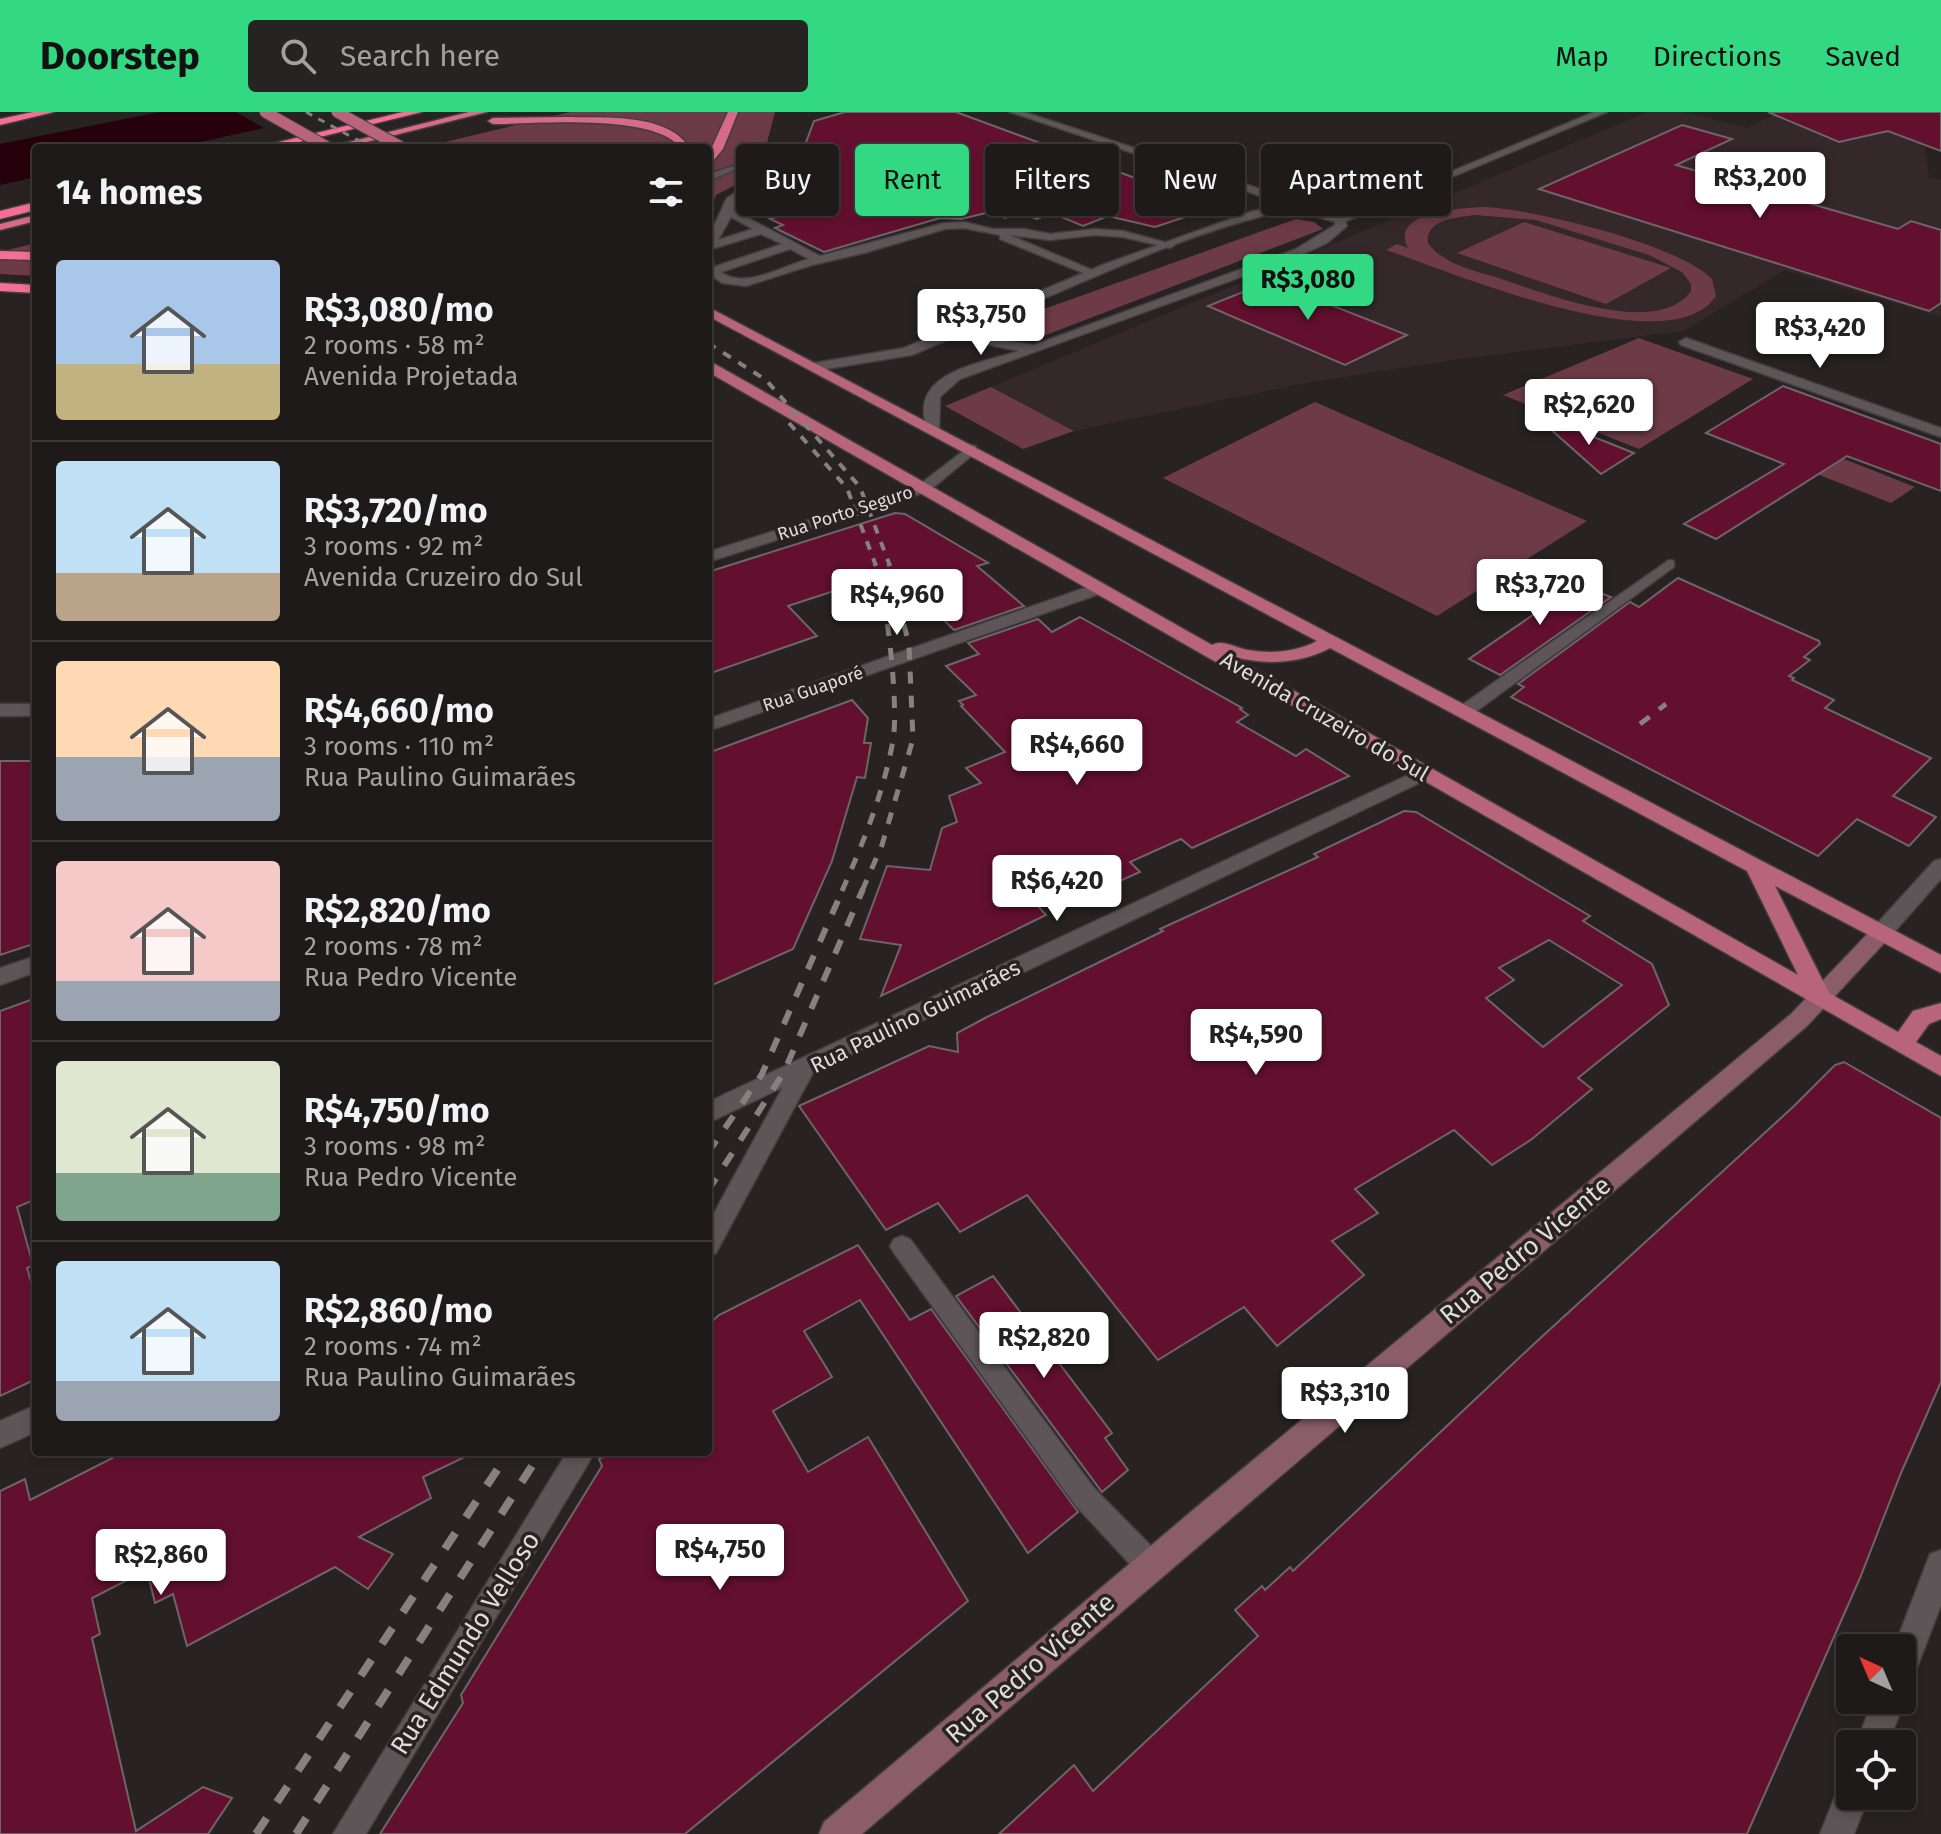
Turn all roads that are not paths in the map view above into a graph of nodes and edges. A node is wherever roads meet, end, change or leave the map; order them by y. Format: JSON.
{"nodes":[{"id":1,"x":49,"y":112,"type":"edge"},
{"id":2,"x":265,"y":112,"type":"edge"},
{"id":3,"x":337,"y":112,"type":"edge"},
{"id":4,"x":417,"y":112,"type":"edge"},
{"id":5,"x":482,"y":112,"type":"edge"},
{"id":6,"x":529,"y":112,"type":"edge"},
{"id":7,"x":600,"y":112,"type":"edge"},
{"id":8,"x":733,"y":112,"type":"edge"},
{"id":9,"x":1015,"y":112,"type":"edge"},
{"id":10,"x":1602,"y":112,"type":"edge"},
{"id":11,"x":550,"y":120,"type":"junction"},
{"id":12,"x":493,"y":121,"type":"junction"},
{"id":13,"x":0,"y":122,"type":"edge"},
{"id":14,"x":277,"y":144,"type":"edge"},
{"id":15,"x":323,"y":144,"type":"edge"},
{"id":16,"x":347,"y":144,"type":"edge"},
{"id":17,"x":396,"y":144,"type":"edge"},
{"id":18,"x":399,"y":144,"type":"edge"},
{"id":19,"x":684,"y":144,"type":"edge"},
{"id":20,"x":712,"y":158,"type":"edge"},
{"id":21,"x":712,"y":176,"type":"edge"},
{"id":22,"x":1261,"y":193,"type":"edge"},
{"id":23,"x":32,"y":205,"type":"edge"},
{"id":24,"x":727,"y":211,"type":"junction"},
{"id":25,"x":0,"y":212,"type":"edge"},
{"id":26,"x":1261,"y":213,"type":"edge"},
{"id":27,"x":1330,"y":216,"type":"edge"},
{"id":28,"x":32,"y":219,"type":"edge"},
{"id":29,"x":1340,"y":220,"type":"junction"},
{"id":30,"x":1109,"y":221,"type":"dead end"},
{"id":31,"x":0,"y":227,"type":"edge"},
{"id":32,"x":762,"y":230,"type":"junction"},
{"id":33,"x":993,"y":232,"type":"junction"},
{"id":34,"x":1064,"y":237,"type":"junction"},
{"id":35,"x":712,"y":239,"type":"edge"},
{"id":36,"x":791,"y":245,"type":"junction"},
{"id":37,"x":1170,"y":245,"type":"junction"},
{"id":38,"x":712,"y":246,"type":"edge"},
{"id":39,"x":1034,"y":249,"type":"junction"},
{"id":40,"x":0,"y":255,"type":"edge"},
{"id":41,"x":32,"y":256,"type":"edge"},
{"id":42,"x":819,"y":260,"type":"junction"},
{"id":43,"x":712,"y":265,"type":"edge"},
{"id":44,"x":712,"y":268,"type":"edge"},
{"id":45,"x":1093,"y":274,"type":"junction"},
{"id":46,"x":0,"y":287,"type":"edge"},
{"id":47,"x":32,"y":289,"type":"edge"},
{"id":48,"x":712,"y":313,"type":"edge"},
{"id":49,"x":994,"y":316,"type":"junction"},
{"id":50,"x":1686,"y":342,"type":"dead end"},
{"id":51,"x":1047,"y":345,"type":"junction"},
{"id":52,"x":814,"y":367,"type":"junction"},
{"id":53,"x":712,"y":368,"type":"edge"},
{"id":54,"x":934,"y":430,"type":"junction"},
{"id":55,"x":1941,"y":433,"type":"edge"},
{"id":56,"x":971,"y":449,"type":"junction"},
{"id":57,"x":924,"y":488,"type":"junction"},
{"id":58,"x":712,"y":556,"type":"edge"},
{"id":59,"x":1669,"y":564,"type":"dead end"},
{"id":60,"x":1099,"y":588,"type":"junction"},
{"id":61,"x":1183,"y":636,"type":"junction"},
{"id":62,"x":1332,"y":640,"type":"junction"},
{"id":63,"x":0,"y":710,"type":"edge"},
{"id":64,"x":32,"y":710,"type":"edge"},
{"id":65,"x":1465,"y":711,"type":"junction"},
{"id":66,"x":712,"y":724,"type":"edge"},
{"id":67,"x":1425,"y":773,"type":"junction"},
{"id":68,"x":1941,"y":866,"type":"edge"},
{"id":69,"x":1755,"y":867,"type":"junction"},
{"id":70,"x":1881,"y":933,"type":"junction"},
{"id":71,"x":32,"y":965,"type":"edge"},
{"id":72,"x":1941,"y":965,"type":"edge"},
{"id":73,"x":0,"y":977,"type":"edge"},
{"id":74,"x":1821,"y":999,"type":"junction"},
{"id":75,"x":1941,"y":1011,"type":"edge"},
{"id":76,"x":1903,"y":1046,"type":"junction"},
{"id":77,"x":1941,"y":1067,"type":"edge"},
{"id":78,"x":804,"y":1069,"type":"junction"},
{"id":79,"x":712,"y":1111,"type":"edge"},
{"id":80,"x":712,"y":1239,"type":"edge"},
{"id":81,"x":902,"y":1246,"type":"dead end"},
{"id":82,"x":32,"y":1420,"type":"edge"},
{"id":83,"x":0,"y":1435,"type":"edge"},
{"id":84,"x":580,"y":1456,"type":"edge"},
{"id":85,"x":1150,"y":1565,"type":"junction"},
{"id":86,"x":1941,"y":1565,"type":"edge"},
{"id":87,"x":1915,"y":1634,"type":"edge"},
{"id":88,"x":1846,"y":1810,"type":"edge"},
{"id":89,"x":348,"y":1834,"type":"edge"},
{"id":90,"x":836,"y":1834,"type":"edge"},
{"id":91,"x":1837,"y":1834,"type":"edge"}],
"edges":[{"from":1,"to":13,"type":"highway"},
{"from":2,"to":15,"type":"main road","bridge":true},
{"from":3,"to":17,"type":"main road","bridge":true},
{"from":4,"to":14,"type":"highway"},
{"from":5,"to":16,"type":"highway"},
{"from":6,"to":12,"type":"highway"},
{"from":7,"to":11,"type":"highway"},
{"from":8,"to":20,"type":"highway"},
{"from":9,"to":22,"type":"lane"},
{"from":10,"to":29,"type":"lane"},
{"from":11,"to":12,"type":"highway"},
{"from":11,"to":19,"type":"highway"},
{"from":12,"to":18,"type":"highway"},
{"from":21,"to":24,"type":"lane"},
{"from":23,"to":25,"type":"highway"},
{"from":24,"to":32,"type":"lane"},
{"from":24,"to":35,"type":"lane"},
{"from":26,"to":37,"type":"street"},
{"from":27,"to":29,"type":"street"},
{"from":28,"to":31,"type":"highway"},
{"from":29,"to":51,"type":"street"},
{"from":30,"to":34,"type":"lane"},
{"from":32,"to":36,"type":"lane"},
{"from":32,"to":38,"type":"lane"},
{"from":33,"to":34,"type":"lane"},
{"from":33,"to":39,"type":"lane"},
{"from":33,"to":42,"type":"lane"},
{"from":34,"to":37,"type":"lane"},
{"from":34,"to":39,"type":"lane"},
{"from":36,"to":42,"type":"lane"},
{"from":36,"to":43,"type":"lane"},
{"from":37,"to":45,"type":"street"},
{"from":39,"to":45,"type":"lane"},
{"from":40,"to":41,"type":"highway"},
{"from":42,"to":44,"type":"lane"},
{"from":45,"to":49,"type":"street"},
{"from":46,"to":47,"type":"highway"},
{"from":48,"to":52,"type":"main road"},
{"from":49,"to":51,"type":"street"},
{"from":49,"to":52,"type":"street"},
{"from":50,"to":55,"type":"street"},
{"from":51,"to":54,"type":"street"},
{"from":52,"to":54,"type":"main road"},
{"from":53,"to":57,"type":"main road","name":"Avenida Cruzeiro do Sul"},
{"from":54,"to":56,"type":"main road"},
{"from":56,"to":57,"type":"street","name":"Rua Porto Seguro"},
{"from":56,"to":62,"type":"main road"},
{"from":57,"to":58,"type":"street","name":"Rua Porto Seguro"},
{"from":57,"to":60,"type":"main road","name":"Avenida Cruzeiro do Sul"},
{"from":59,"to":65,"type":"lane"},
{"from":60,"to":61,"type":"main road","name":"Avenida Cruzeiro do Sul"},
{"from":60,"to":66,"type":"street","name":"Rua Guaporé"},
{"from":61,"to":62,"type":"main road"},
{"from":61,"to":67,"type":"main road","name":"Avenida Cruzeiro do Sul"},
{"from":62,"to":65,"type":"main road"},
{"from":63,"to":64,"type":"street"},
{"from":65,"to":69,"type":"main road"},
{"from":67,"to":74,"type":"main road","name":"Avenida Cruzeiro do Sul"},
{"from":67,"to":78,"type":"street","name":"Rua Paulino Guimarães"},
{"from":68,"to":70,"type":"street","name":"Rua Pedro Vicente"},
{"from":69,"to":70,"type":"main road"},
{"from":69,"to":74,"type":"main road"},
{"from":70,"to":72,"type":"main road"},
{"from":70,"to":74,"type":"main road","name":"Rua Pedro Vicente"},
{"from":71,"to":73,"type":"street"},
{"from":74,"to":76,"type":"main road","name":"Avenida Cruzeiro do Sul"},
{"from":74,"to":85,"type":"main road","name":"Rua Pedro Vicente"},
{"from":75,"to":76,"type":"main road"},
{"from":76,"to":77,"type":"main road","name":"Avenida Cruzeiro do Sul"},
{"from":78,"to":79,"type":"street","name":"Rua Paulino Guimarães"},
{"from":78,"to":80,"type":"lane"},
{"from":81,"to":85,"type":"lane"},
{"from":82,"to":83,"type":"street"},
{"from":84,"to":89,"type":"lane","name":"Rua Edmundo Velloso"},
{"from":85,"to":90,"type":"main road","name":"Rua Pedro Vicente"},
{"from":86,"to":87,"type":"street"},
{"from":88,"to":91,"type":"street"}]}
